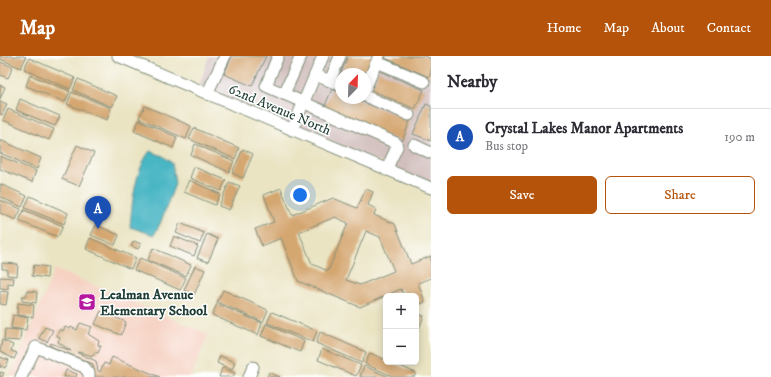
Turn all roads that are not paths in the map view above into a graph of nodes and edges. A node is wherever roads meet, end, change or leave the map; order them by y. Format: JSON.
{"nodes":[{"id":1,"x":118,"y":56,"type":"edge"},
{"id":2,"x":225,"y":56,"type":"edge"},
{"id":3,"x":278,"y":56,"type":"edge"},
{"id":4,"x":301,"y":56,"type":"edge"},
{"id":5,"x":323,"y":56,"type":"edge"},
{"id":6,"x":340,"y":56,"type":"edge"},
{"id":7,"x":378,"y":59,"type":"edge"},
{"id":8,"x":315,"y":75,"type":"junction"},
{"id":9,"x":371,"y":75,"type":"edge"},
{"id":10,"x":330,"y":80,"type":"junction"},
{"id":11,"x":335,"y":82,"type":"edge"},
{"id":12,"x":424,"y":82,"type":"dead end"},
{"id":13,"x":207,"y":94,"type":"junction"},
{"id":14,"x":284,"y":94,"type":"junction"},
{"id":15,"x":371,"y":99,"type":"edge"},
{"id":16,"x":303,"y":102,"type":"junction"},
{"id":17,"x":409,"y":115,"type":"dead end"},
{"id":18,"x":292,"y":130,"type":"junction"},
{"id":19,"x":414,"y":146,"type":"dead end"},
{"id":20,"x":431,"y":153,"type":"edge"},
{"id":21,"x":386,"y":170,"type":"junction"},
{"id":22,"x":431,"y":188,"type":"edge"},
{"id":23,"x":21,"y":377,"type":"edge"},
{"id":24,"x":89,"y":377,"type":"edge"}],
"edges":[{"from":1,"to":13,"type":"street","name":"62nd Avenue North"},
{"from":2,"to":13,"type":"street"},
{"from":3,"to":14,"type":"street"},
{"from":4,"to":14,"type":"street"},
{"from":5,"to":8,"type":"street"},
{"from":6,"to":10,"type":"street"},
{"from":7,"to":9,"type":"street"},
{"from":7,"to":12,"type":"street"},
{"from":8,"to":10,"type":"street"},
{"from":8,"to":16,"type":"street"},
{"from":10,"to":11,"type":"street"},
{"from":13,"to":18,"type":"street","name":"62nd Avenue North"},
{"from":14,"to":16,"type":"street"},
{"from":15,"to":17,"type":"street"},
{"from":16,"to":18,"type":"street"},
{"from":16,"to":21,"type":"street"},
{"from":18,"to":21,"type":"street","name":"62nd Avenue North"},
{"from":19,"to":20,"type":"street"},
{"from":21,"to":22,"type":"street","name":"62nd Avenue North"},
{"from":23,"to":24,"type":"street"}]}
